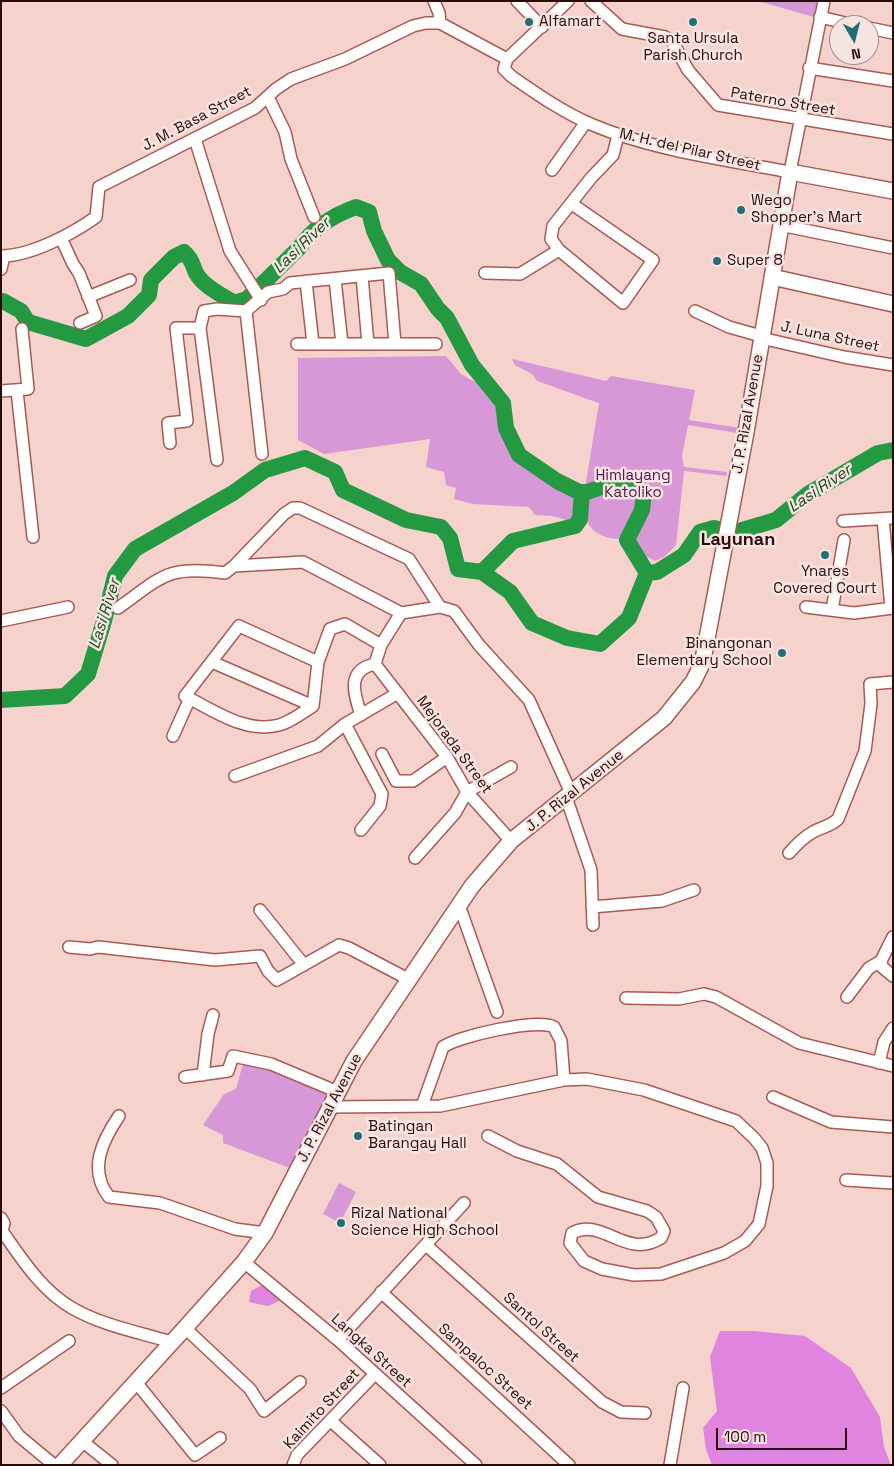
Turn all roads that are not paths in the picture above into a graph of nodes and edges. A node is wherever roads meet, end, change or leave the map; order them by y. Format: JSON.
{"nodes":[{"id":1,"x":434,"y":1,"type":"edge"},
{"id":2,"x":517,"y":1,"type":"edge"},
{"id":3,"x":568,"y":1,"type":"edge"},
{"id":4,"x":591,"y":1,"type":"edge"},
{"id":5,"x":824,"y":1,"type":"edge"},
{"id":6,"x":820,"y":18,"type":"junction"},
{"id":7,"x":829,"y":20,"type":"edge"},
{"id":8,"x":440,"y":23,"type":"junction"},
{"id":9,"x":542,"y":27,"type":"junction"},
{"id":10,"x":879,"y":30,"type":"edge"},
{"id":11,"x":893,"y":33,"type":"edge"},
{"id":12,"x":506,"y":64,"type":"junction"},
{"id":13,"x":809,"y":68,"type":"junction"},
{"id":14,"x":893,"y":81,"type":"edge"},
{"id":15,"x":268,"y":97,"type":"junction"},
{"id":16,"x":799,"y":120,"type":"junction"},
{"id":17,"x":586,"y":122,"type":"junction"},
{"id":18,"x":893,"y":134,"type":"edge"},
{"id":19,"x":618,"y":135,"type":"junction"},
{"id":20,"x":195,"y":139,"type":"junction"},
{"id":21,"x":552,"y":170,"type":"dead end"},
{"id":22,"x":790,"y":172,"type":"junction"},
{"id":23,"x":893,"y":191,"type":"edge"},
{"id":24,"x":572,"y":204,"type":"junction"},
{"id":25,"x":314,"y":217,"type":"dead end"},
{"id":26,"x":780,"y":225,"type":"junction"},
{"id":27,"x":62,"y":238,"type":"junction"},
{"id":28,"x":893,"y":248,"type":"edge"},
{"id":29,"x":559,"y":250,"type":"junction"},
{"id":30,"x":3,"y":256,"type":"edge"},
{"id":31,"x":1,"y":269,"type":"edge"},
{"id":32,"x":485,"y":273,"type":"dead end"},
{"id":33,"x":362,"y":276,"type":"junction"},
{"id":34,"x":772,"y":277,"type":"junction"},
{"id":35,"x":335,"y":278,"type":"junction"},
{"id":36,"x":130,"y":280,"type":"dead end"},
{"id":37,"x":306,"y":281,"type":"junction"},
{"id":38,"x":88,"y":297,"type":"junction"},
{"id":39,"x":260,"y":298,"type":"junction"},
{"id":40,"x":893,"y":304,"type":"edge"},
{"id":41,"x":246,"y":311,"type":"junction"},
{"id":42,"x":695,"y":311,"type":"dead end"},
{"id":43,"x":80,"y":323,"type":"dead end"},
{"id":44,"x":200,"y":328,"type":"junction"},
{"id":45,"x":22,"y":329,"type":"dead end"},
{"id":46,"x":761,"y":337,"type":"junction"},
{"id":47,"x":297,"y":344,"type":"dead end"},
{"id":48,"x":312,"y":344,"type":"junction"},
{"id":49,"x":342,"y":344,"type":"junction"},
{"id":50,"x":368,"y":344,"type":"junction"},
{"id":51,"x":396,"y":344,"type":"junction"},
{"id":52,"x":436,"y":344,"type":"dead end"},
{"id":53,"x":893,"y":365,"type":"edge"},
{"id":54,"x":1,"y":390,"type":"edge"},
{"id":55,"x":17,"y":392,"type":"junction"},
{"id":56,"x":170,"y":443,"type":"dead end"},
{"id":57,"x":262,"y":454,"type":"dead end"},
{"id":58,"x":217,"y":460,"type":"dead end"},
{"id":59,"x":888,"y":519,"type":"edge"},
{"id":60,"x":843,"y":521,"type":"dead end"},
{"id":61,"x":34,"y":537,"type":"dead end"},
{"id":62,"x":844,"y":540,"type":"dead end"},
{"id":63,"x":234,"y":566,"type":"junction"},
{"id":64,"x":68,"y":607,"type":"dead end"},
{"id":65,"x":440,"y":607,"type":"junction"},
{"id":66,"x":806,"y":607,"type":"dead end"},
{"id":67,"x":118,"y":608,"type":"dead end"},
{"id":68,"x":892,"y":608,"type":"edge"},
{"id":69,"x":832,"y":610,"type":"junction"},
{"id":70,"x":401,"y":613,"type":"junction"},
{"id":71,"x":1,"y":620,"type":"edge"},
{"id":72,"x":381,"y":645,"type":"junction"},
{"id":73,"x":212,"y":662,"type":"junction"},
{"id":74,"x":318,"y":662,"type":"junction"},
{"id":75,"x":375,"y":664,"type":"junction"},
{"id":76,"x":893,"y":682,"type":"edge"},
{"id":77,"x":398,"y":693,"type":"junction"},
{"id":78,"x":190,"y":698,"type":"junction"},
{"id":79,"x":313,"y":706,"type":"junction"},
{"id":80,"x":361,"y":715,"type":"junction"},
{"id":81,"x":345,"y":724,"type":"junction"},
{"id":82,"x":173,"y":736,"type":"dead end"},
{"id":83,"x":382,"y":754,"type":"dead end"},
{"id":84,"x":447,"y":757,"type":"junction"},
{"id":85,"x":511,"y":767,"type":"dead end"},
{"id":86,"x":235,"y":776,"type":"dead end"},
{"id":87,"x":467,"y":792,"type":"junction"},
{"id":88,"x":568,"y":795,"type":"junction"},
{"id":89,"x":361,"y":830,"type":"dead end"},
{"id":90,"x":511,"y":842,"type":"junction"},
{"id":91,"x":789,"y":853,"type":"dead end"},
{"id":92,"x":415,"y":858,"type":"dead end"},
{"id":93,"x":694,"y":890,"type":"dead end"},
{"id":94,"x":459,"y":905,"type":"junction"},
{"id":95,"x":592,"y":907,"type":"junction"},
{"id":96,"x":260,"y":910,"type":"dead end"},
{"id":97,"x":593,"y":925,"type":"dead end"},
{"id":98,"x":893,"y":937,"type":"edge"},
{"id":99,"x":69,"y":947,"type":"dead end"},
{"id":100,"x":881,"y":961,"type":"junction"},
{"id":101,"x":304,"y":966,"type":"junction"},
{"id":102,"x":893,"y":976,"type":"edge"},
{"id":103,"x":408,"y":979,"type":"junction"},
{"id":104,"x":847,"y":997,"type":"dead end"},
{"id":105,"x":626,"y":998,"type":"dead end"},
{"id":106,"x":497,"y":1012,"type":"dead end"},
{"id":107,"x":213,"y":1015,"type":"dead end"},
{"id":108,"x":893,"y":1028,"type":"edge"},
{"id":109,"x":879,"y":1063,"type":"junction"},
{"id":110,"x":893,"y":1066,"type":"edge"},
{"id":111,"x":204,"y":1075,"type":"junction"},
{"id":112,"x":185,"y":1077,"type":"dead end"},
{"id":113,"x":564,"y":1080,"type":"junction"},
{"id":114,"x":338,"y":1092,"type":"junction"},
{"id":115,"x":773,"y":1097,"type":"dead end"},
{"id":116,"x":422,"y":1106,"type":"junction"},
{"id":117,"x":330,"y":1108,"type":"junction"},
{"id":118,"x":119,"y":1116,"type":"dead end"},
{"id":119,"x":893,"y":1127,"type":"edge"},
{"id":120,"x":488,"y":1136,"type":"dead end"},
{"id":121,"x":846,"y":1180,"type":"dead end"},
{"id":122,"x":893,"y":1183,"type":"edge"},
{"id":123,"x":464,"y":1203,"type":"dead end"},
{"id":124,"x":1,"y":1218,"type":"edge"},
{"id":125,"x":265,"y":1233,"type":"junction"},
{"id":126,"x":426,"y":1245,"type":"junction"},
{"id":127,"x":244,"y":1262,"type":"junction"},
{"id":128,"x":381,"y":1292,"type":"junction"},
{"id":129,"x":185,"y":1328,"type":"junction"},
{"id":130,"x":338,"y":1340,"type":"junction"},
{"id":131,"x":69,"y":1341,"type":"dead end"},
{"id":132,"x":171,"y":1342,"type":"junction"},
{"id":133,"x":374,"y":1375,"type":"junction"},
{"id":134,"x":135,"y":1381,"type":"junction"},
{"id":135,"x":300,"y":1382,"type":"dead end"},
{"id":136,"x":1,"y":1388,"type":"edge"},
{"id":137,"x":683,"y":1388,"type":"dead end"},
{"id":138,"x":1,"y":1411,"type":"edge"},
{"id":139,"x":645,"y":1413,"type":"dead end"},
{"id":140,"x":331,"y":1421,"type":"junction"},
{"id":141,"x":220,"y":1438,"type":"dead end"},
{"id":142,"x":82,"y":1441,"type":"junction"},
{"id":143,"x":54,"y":1465,"type":"edge"},
{"id":144,"x":60,"y":1465,"type":"edge"},
{"id":145,"x":112,"y":1465,"type":"edge"},
{"id":146,"x":293,"y":1465,"type":"edge"},
{"id":147,"x":380,"y":1465,"type":"edge"},
{"id":148,"x":476,"y":1465,"type":"edge"},
{"id":149,"x":569,"y":1465,"type":"edge"},
{"id":150,"x":670,"y":1465,"type":"edge"}],
"edges":[{"from":1,"to":8,"type":"street"},
{"from":2,"to":9,"type":"street"},
{"from":3,"to":9,"type":"street"},
{"from":4,"to":16,"type":"street","name":"Paterno Street"},
{"from":5,"to":6,"type":"street","name":"J. P. Rizal Avenue"},
{"from":6,"to":7,"type":"street"},
{"from":6,"to":13,"type":"street","name":"J. P. Rizal Avenue"},
{"from":8,"to":12,"type":"street"},
{"from":8,"to":15,"type":"street","name":"J. M. Basa Street"},
{"from":9,"to":12,"type":"street"},
{"from":10,"to":11,"type":"street"},
{"from":12,"to":17,"type":"street","name":"M. H. del Pilar Street"},
{"from":13,"to":14,"type":"street"},
{"from":13,"to":16,"type":"street","name":"J. P. Rizal Avenue"},
{"from":15,"to":20,"type":"street","name":"J. M. Basa Street"},
{"from":15,"to":25,"type":"street"},
{"from":16,"to":18,"type":"street","name":"Paterno Street"},
{"from":16,"to":22,"type":"street","name":"J. P. Rizal Avenue"},
{"from":17,"to":19,"type":"street","name":"M. H. del Pilar Street"},
{"from":17,"to":21,"type":"street"},
{"from":19,"to":22,"type":"street","name":"M. H. del Pilar Street"},
{"from":19,"to":24,"type":"street"},
{"from":20,"to":27,"type":"street","name":"J. M. Basa Street"},
{"from":20,"to":39,"type":"street"},
{"from":22,"to":23,"type":"main road","name":"M. H. del Pilar Street"},
{"from":22,"to":26,"type":"main road","name":"J. P. Rizal Avenue"},
{"from":24,"to":29,"type":"street"},
{"from":24,"to":29,"type":"street"},
{"from":26,"to":28,"type":"street"},
{"from":26,"to":34,"type":"main road","name":"J. P. Rizal Avenue"},
{"from":27,"to":30,"type":"street","name":"J. M. Basa Street"},
{"from":27,"to":38,"type":"street"},
{"from":29,"to":32,"type":"street"},
{"from":30,"to":31,"type":"street"},
{"from":33,"to":35,"type":"street"},
{"from":33,"to":50,"type":"street"},
{"from":33,"to":51,"type":"street"},
{"from":34,"to":40,"type":"main road"},
{"from":34,"to":46,"type":"main road","name":"J. P. Rizal Avenue"},
{"from":35,"to":37,"type":"street"},
{"from":35,"to":49,"type":"street"},
{"from":36,"to":38,"type":"street"},
{"from":37,"to":39,"type":"street"},
{"from":37,"to":48,"type":"street"},
{"from":38,"to":43,"type":"street"},
{"from":39,"to":41,"type":"street"},
{"from":41,"to":44,"type":"street"},
{"from":41,"to":57,"type":"street"},
{"from":42,"to":46,"type":"street","name":"J. Luna Street"},
{"from":44,"to":56,"type":"street"},
{"from":44,"to":58,"type":"street"},
{"from":45,"to":55,"type":"street"},
{"from":46,"to":53,"type":"street","name":"J. Luna Street"},
{"from":46,"to":88,"type":"main road","name":"J. P. Rizal Avenue"},
{"from":47,"to":48,"type":"street"},
{"from":48,"to":49,"type":"street"},
{"from":49,"to":50,"type":"street"},
{"from":50,"to":51,"type":"street"},
{"from":51,"to":52,"type":"street"},
{"from":54,"to":55,"type":"street"},
{"from":55,"to":61,"type":"street"},
{"from":59,"to":60,"type":"street"},
{"from":59,"to":68,"type":"street"},
{"from":62,"to":69,"type":"street"},
{"from":63,"to":65,"type":"street"},
{"from":63,"to":67,"type":"street"},
{"from":63,"to":70,"type":"street"},
{"from":64,"to":71,"type":"street"},
{"from":65,"to":70,"type":"street"},
{"from":65,"to":88,"type":"street"},
{"from":66,"to":69,"type":"street"},
{"from":68,"to":69,"type":"street"},
{"from":70,"to":72,"type":"street"},
{"from":72,"to":74,"type":"street"},
{"from":72,"to":75,"type":"street"},
{"from":73,"to":74,"type":"street"},
{"from":73,"to":78,"type":"street"},
{"from":73,"to":79,"type":"street"},
{"from":74,"to":79,"type":"street"},
{"from":75,"to":77,"type":"street","name":"Mejorada Street"},
{"from":75,"to":80,"type":"street"},
{"from":76,"to":91,"type":"street"},
{"from":77,"to":80,"type":"street"},
{"from":77,"to":84,"type":"street","name":"Mejorada Street"},
{"from":78,"to":79,"type":"street"},
{"from":78,"to":82,"type":"street"},
{"from":80,"to":81,"type":"street"},
{"from":81,"to":86,"type":"street"},
{"from":81,"to":89,"type":"street"},
{"from":83,"to":84,"type":"street"},
{"from":84,"to":87,"type":"street","name":"Mejorada Street"},
{"from":85,"to":87,"type":"street"},
{"from":87,"to":90,"type":"street","name":"Mejorada Street"},
{"from":87,"to":92,"type":"street"},
{"from":88,"to":90,"type":"main road","name":"J. P. Rizal Avenue"},
{"from":88,"to":95,"type":"street"},
{"from":90,"to":94,"type":"main road","name":"J. P. Rizal Avenue"},
{"from":93,"to":95,"type":"street"},
{"from":94,"to":103,"type":"main road","name":"J. P. Rizal Avenue"},
{"from":94,"to":106,"type":"street"},
{"from":95,"to":97,"type":"street"},
{"from":96,"to":101,"type":"street"},
{"from":98,"to":100,"type":"street"},
{"from":99,"to":101,"type":"street"},
{"from":100,"to":102,"type":"street"},
{"from":100,"to":104,"type":"street"},
{"from":101,"to":103,"type":"street"},
{"from":103,"to":114,"type":"main road","name":"J. P. Rizal Avenue"},
{"from":105,"to":109,"type":"street"},
{"from":107,"to":111,"type":"street"},
{"from":108,"to":109,"type":"street"},
{"from":109,"to":110,"type":"street"},
{"from":111,"to":112,"type":"street"},
{"from":111,"to":114,"type":"street"},
{"from":113,"to":116,"type":"street"},
{"from":113,"to":116,"type":"street"},
{"from":113,"to":120,"type":"street"},
{"from":114,"to":117,"type":"main road","name":"J. P. Rizal Avenue"},
{"from":115,"to":119,"type":"street"},
{"from":116,"to":117,"type":"street"},
{"from":117,"to":125,"type":"main road","name":"J. P. Rizal Avenue"},
{"from":118,"to":125,"type":"street"},
{"from":121,"to":122,"type":"street"},
{"from":123,"to":126,"type":"street"},
{"from":124,"to":132,"type":"street"},
{"from":125,"to":127,"type":"main road","name":"J. P. Rizal Avenue"},
{"from":126,"to":128,"type":"street"},
{"from":126,"to":139,"type":"street","name":"Santol Street"},
{"from":127,"to":129,"type":"main road","name":"J. P. Rizal Avenue"},
{"from":127,"to":130,"type":"street","name":"Langka Street"},
{"from":128,"to":130,"type":"street"},
{"from":128,"to":149,"type":"street","name":"Sampaloc Street"},
{"from":129,"to":132,"type":"main road","name":"J. P. Rizal Avenue"},
{"from":129,"to":135,"type":"street"},
{"from":130,"to":133,"type":"street","name":"Langka Street"},
{"from":131,"to":136,"type":"street"},
{"from":132,"to":134,"type":"main road","name":"J. P. Rizal Avenue"},
{"from":133,"to":140,"type":"street","name":"Kaimito Street"},
{"from":133,"to":148,"type":"street","name":"Langka Street"},
{"from":134,"to":141,"type":"street"},
{"from":134,"to":142,"type":"main road","name":"J. P. Rizal Avenue"},
{"from":137,"to":150,"type":"street"},
{"from":138,"to":143,"type":"street"},
{"from":140,"to":146,"type":"street","name":"Kaimito Street"},
{"from":140,"to":147,"type":"street"},
{"from":142,"to":144,"type":"main road","name":"J. P. Rizal Avenue"},
{"from":142,"to":145,"type":"street"}]}
